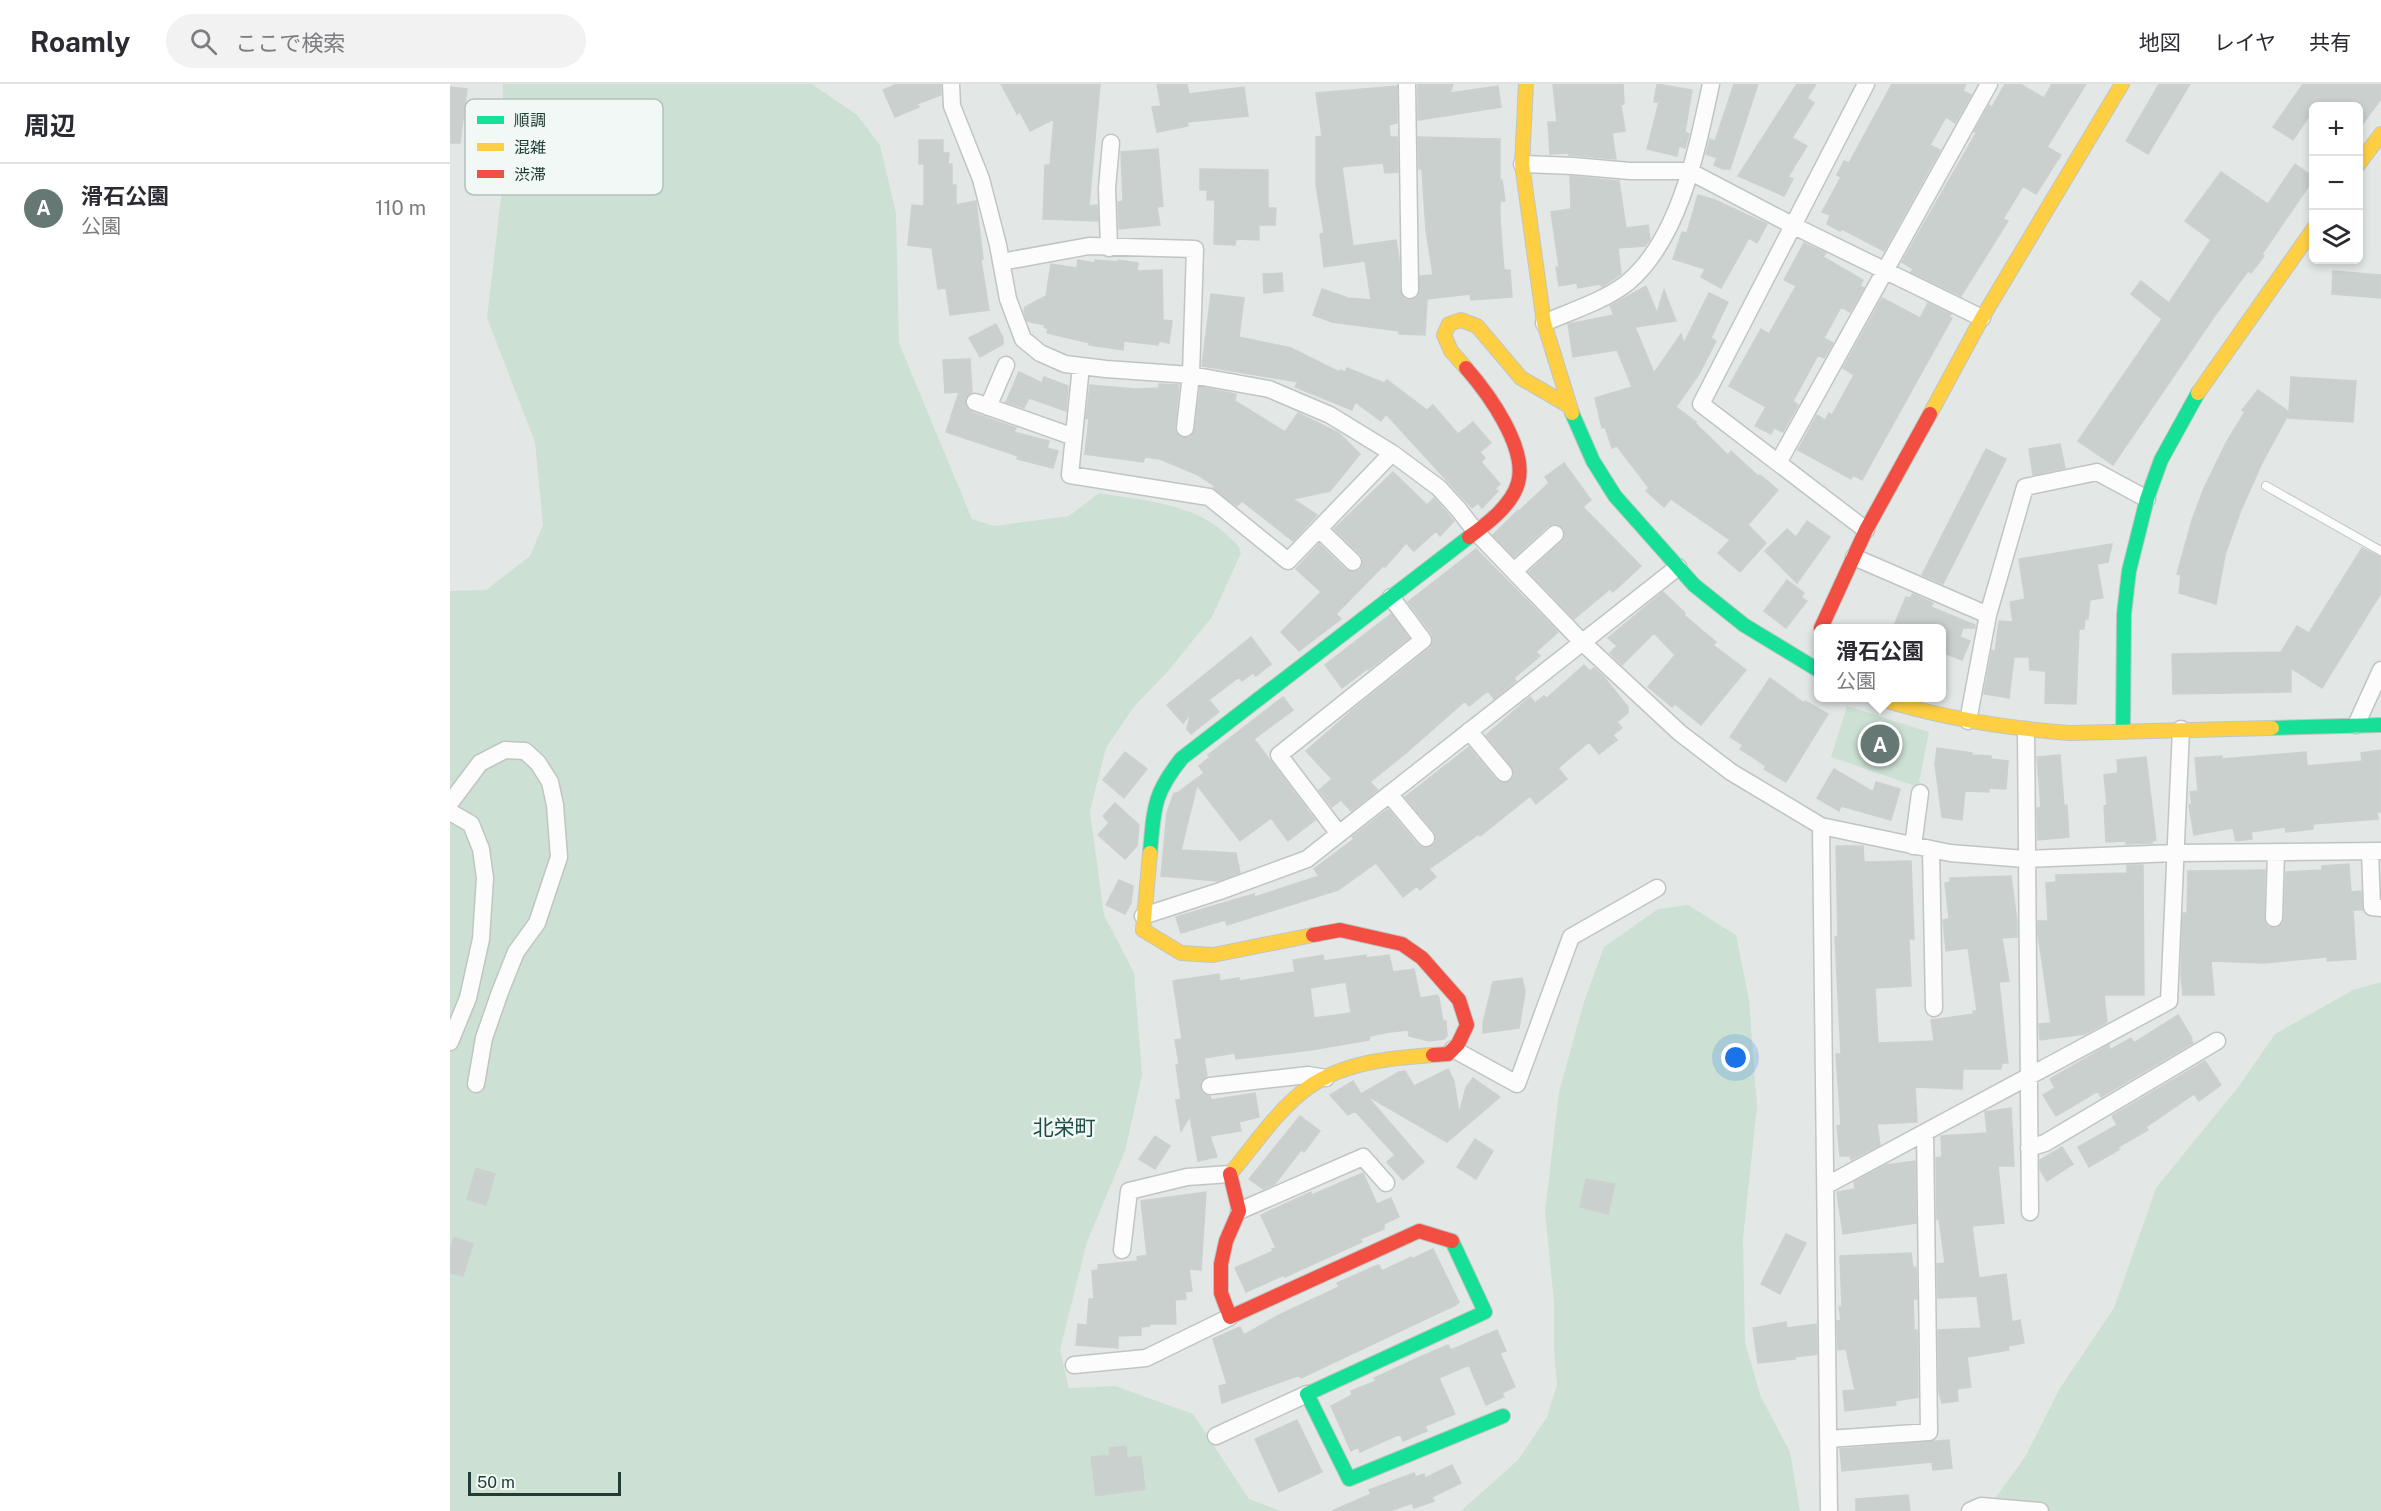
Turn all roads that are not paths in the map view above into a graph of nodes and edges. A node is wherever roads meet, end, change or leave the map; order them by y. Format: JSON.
{"nodes":[{"id":1,"x":951,"y":84,"type":"edge"},
{"id":2,"x":1407,"y":84,"type":"edge"},
{"id":3,"x":1526,"y":84,"type":"edge"},
{"id":4,"x":1712,"y":84,"type":"edge"},
{"id":5,"x":1866,"y":84,"type":"edge"},
{"id":6,"x":1989,"y":84,"type":"edge"},
{"id":7,"x":2122,"y":84,"type":"edge"},
{"id":8,"x":2381,"y":134,"type":"edge"},
{"id":9,"x":1111,"y":143,"type":"dead end"},
{"id":10,"x":2363,"y":158,"type":"edge"},
{"id":11,"x":1522,"y":164,"type":"junction"},
{"id":12,"x":1689,"y":171,"type":"junction"},
{"id":13,"x":1794,"y":226,"type":"junction"},
{"id":14,"x":2309,"y":234,"type":"edge"},
{"id":15,"x":1109,"y":248,"type":"junction"},
{"id":16,"x":1001,"y":262,"type":"junction"},
{"id":17,"x":1886,"y":271,"type":"junction"},
{"id":18,"x":1410,"y":291,"type":"dead end"},
{"id":19,"x":1982,"y":318,"type":"junction"},
{"id":20,"x":1544,"y":323,"type":"junction"},
{"id":21,"x":1006,"y":366,"type":"dead end"},
{"id":22,"x":1081,"y":366,"type":"junction"},
{"id":23,"x":1191,"y":375,"type":"junction"},
{"id":24,"x":1569,"y":406,"type":"junction"},
{"id":25,"x":1185,"y":428,"type":"dead end"},
{"id":26,"x":1074,"y":437,"type":"junction"},
{"id":27,"x":1392,"y":453,"type":"junction"},
{"id":28,"x":1778,"y":463,"type":"junction"},
{"id":29,"x":2266,"y":486,"type":"dead end"},
{"id":30,"x":2148,"y":499,"type":"junction"},
{"id":31,"x":1319,"y":529,"type":"junction"},
{"id":32,"x":1866,"y":530,"type":"junction"},
{"id":33,"x":1476,"y":532,"type":"junction"},
{"id":34,"x":1555,"y":534,"type":"dead end"},
{"id":35,"x":2381,"y":551,"type":"edge"},
{"id":36,"x":1854,"y":556,"type":"junction"},
{"id":37,"x":1353,"y":562,"type":"dead end"},
{"id":38,"x":1678,"y":567,"type":"junction"},
{"id":39,"x":1514,"y":571,"type":"junction"},
{"id":40,"x":1391,"y":597,"type":"junction"},
{"id":41,"x":1988,"y":615,"type":"junction"},
{"id":42,"x":1823,"y":624,"type":"edge"},
{"id":43,"x":1582,"y":642,"type":"junction"},
{"id":44,"x":1812,"y":649,"type":"edge"},
{"id":45,"x":2381,"y":670,"type":"edge"},
{"id":46,"x":1890,"y":702,"type":"edge"},
{"id":47,"x":1968,"y":721,"type":"junction"},
{"id":48,"x":2356,"y":725,"type":"junction"},
{"id":49,"x":2381,"y":725,"type":"edge"},
{"id":50,"x":2181,"y":729,"type":"junction"},
{"id":51,"x":2026,"y":730,"type":"junction"},
{"id":52,"x":1469,"y":731,"type":"junction"},
{"id":53,"x":2122,"y":731,"type":"junction"},
{"id":54,"x":1504,"y":773,"type":"dead end"},
{"id":55,"x":1920,"y":793,"type":"dead end"},
{"id":56,"x":1389,"y":794,"type":"junction"},
{"id":57,"x":450,"y":803,"type":"edge"},
{"id":58,"x":450,"y":812,"type":"edge"},
{"id":59,"x":1821,"y":826,"type":"junction"},
{"id":60,"x":1339,"y":834,"type":"junction"},
{"id":61,"x":1426,"y":838,"type":"dead end"},
{"id":62,"x":1913,"y":846,"type":"junction"},
{"id":63,"x":1931,"y":849,"type":"junction"},
{"id":64,"x":2375,"y":851,"type":"edge"},
{"id":65,"x":2276,"y":852,"type":"junction"},
{"id":66,"x":2175,"y":853,"type":"junction"},
{"id":67,"x":2025,"y":859,"type":"junction"},
{"id":68,"x":1657,"y":888,"type":"dead end"},
{"id":69,"x":2381,"y":908,"type":"edge"},
{"id":70,"x":1143,"y":916,"type":"junction"},
{"id":71,"x":2274,"y":918,"type":"dead end"},
{"id":72,"x":1934,"y":1008,"type":"dead end"},
{"id":73,"x":2217,"y":1041,"type":"dead end"},
{"id":74,"x":450,"y":1042,"type":"edge"},
{"id":75,"x":1454,"y":1048,"type":"junction"},
{"id":76,"x":2029,"y":1077,"type":"junction"},
{"id":77,"x":1326,"y":1078,"type":"junction"},
{"id":78,"x":476,"y":1084,"type":"dead end"},
{"id":79,"x":1210,"y":1086,"type":"dead end"},
{"id":80,"x":1924,"y":1132,"type":"junction"},
{"id":81,"x":2029,"y":1148,"type":"junction"},
{"id":82,"x":1230,"y":1174,"type":"junction"},
{"id":83,"x":1386,"y":1183,"type":"dead end"},
{"id":84,"x":1827,"y":1185,"type":"junction"},
{"id":85,"x":1239,"y":1211,"type":"junction"},
{"id":86,"x":2030,"y":1212,"type":"dead end"},
{"id":87,"x":1122,"y":1250,"type":"dead end"},
{"id":88,"x":1230,"y":1317,"type":"junction"},
{"id":89,"x":1074,"y":1365,"type":"dead end"},
{"id":90,"x":1307,"y":1394,"type":"junction"},
{"id":91,"x":1503,"y":1416,"type":"dead end"},
{"id":92,"x":1216,"y":1436,"type":"dead end"},
{"id":93,"x":1828,"y":1439,"type":"junction"},
{"id":94,"x":1829,"y":1511,"type":"edge"},
{"id":95,"x":1970,"y":1511,"type":"edge"},
{"id":96,"x":2040,"y":1511,"type":"edge"}],
"edges":[{"from":1,"to":16,"type":"street"},
{"from":2,"to":18,"type":"street"},
{"from":3,"to":11,"type":"street"},
{"from":4,"to":12,"type":"street"},
{"from":5,"to":13,"type":"street"},
{"from":6,"to":17,"type":"street"},
{"from":7,"to":19,"type":"street"},
{"from":8,"to":10,"type":"street"},
{"from":9,"to":15,"type":"street"},
{"from":11,"to":12,"type":"street"},
{"from":11,"to":20,"type":"street"},
{"from":12,"to":13,"type":"street"},
{"from":12,"to":20,"type":"street"},
{"from":13,"to":17,"type":"street"},
{"from":13,"to":28,"type":"street"},
{"from":14,"to":30,"type":"street"},
{"from":15,"to":16,"type":"street"},
{"from":15,"to":23,"type":"street"},
{"from":16,"to":22,"type":"street"},
{"from":17,"to":19,"type":"street"},
{"from":17,"to":28,"type":"street"},
{"from":19,"to":32,"type":"street"},
{"from":20,"to":24,"type":"street"},
{"from":21,"to":26,"type":"street"},
{"from":22,"to":23,"type":"street"},
{"from":22,"to":26,"type":"street"},
{"from":23,"to":25,"type":"street"},
{"from":23,"to":27,"type":"street"},
{"from":24,"to":33,"type":"street"},
{"from":24,"to":38,"type":"street"},
{"from":26,"to":31,"type":"street"},
{"from":27,"to":31,"type":"street"},
{"from":27,"to":33,"type":"street"},
{"from":28,"to":32,"type":"street"},
{"from":29,"to":35,"type":"lane"},
{"from":30,"to":41,"type":"street"},
{"from":30,"to":53,"type":"street"},
{"from":31,"to":37,"type":"street"},
{"from":32,"to":36,"type":"street"},
{"from":33,"to":39,"type":"street"},
{"from":33,"to":40,"type":"street"},
{"from":34,"to":39,"type":"street"},
{"from":36,"to":41,"type":"street"},
{"from":36,"to":42,"type":"street"},
{"from":38,"to":43,"type":"street"},
{"from":38,"to":44,"type":"street"},
{"from":39,"to":43,"type":"street"},
{"from":40,"to":60,"type":"street"},
{"from":40,"to":70,"type":"street"},
{"from":41,"to":47,"type":"street"},
{"from":43,"to":52,"type":"street"},
{"from":43,"to":59,"type":"street"},
{"from":45,"to":48,"type":"street"},
{"from":46,"to":47,"type":"street"},
{"from":47,"to":51,"type":"street"},
{"from":48,"to":49,"type":"street"},
{"from":48,"to":50,"type":"street"},
{"from":50,"to":53,"type":"street"},
{"from":50,"to":66,"type":"street"},
{"from":51,"to":53,"type":"street"},
{"from":51,"to":67,"type":"street"},
{"from":52,"to":54,"type":"street"},
{"from":52,"to":56,"type":"street"},
{"from":55,"to":62,"type":"street"},
{"from":56,"to":60,"type":"street"},
{"from":56,"to":61,"type":"street"},
{"from":57,"to":78,"type":"street"},
{"from":58,"to":74,"type":"street"},
{"from":59,"to":62,"type":"street"},
{"from":59,"to":84,"type":"street"},
{"from":60,"to":70,"type":"street"},
{"from":62,"to":63,"type":"street"},
{"from":63,"to":67,"type":"street"},
{"from":63,"to":72,"type":"street"},
{"from":64,"to":65,"type":"street"},
{"from":64,"to":69,"type":"street"},
{"from":65,"to":66,"type":"street"},
{"from":65,"to":71,"type":"street"},
{"from":66,"to":67,"type":"street"},
{"from":66,"to":76,"type":"street"},
{"from":67,"to":76,"type":"street"},
{"from":68,"to":75,"type":"street"},
{"from":70,"to":75,"type":"street"},
{"from":73,"to":81,"type":"street"},
{"from":75,"to":77,"type":"street"},
{"from":76,"to":80,"type":"street"},
{"from":76,"to":81,"type":"street"},
{"from":77,"to":79,"type":"street"},
{"from":77,"to":82,"type":"street"},
{"from":80,"to":84,"type":"street"},
{"from":80,"to":93,"type":"street"},
{"from":81,"to":86,"type":"street"},
{"from":82,"to":85,"type":"street"},
{"from":82,"to":87,"type":"street"},
{"from":83,"to":85,"type":"street"},
{"from":84,"to":93,"type":"street"},
{"from":85,"to":88,"type":"street"},
{"from":88,"to":89,"type":"street"},
{"from":88,"to":90,"type":"street"},
{"from":90,"to":91,"type":"street"},
{"from":90,"to":92,"type":"street"},
{"from":93,"to":94,"type":"street"},
{"from":95,"to":96,"type":"street"}]}
